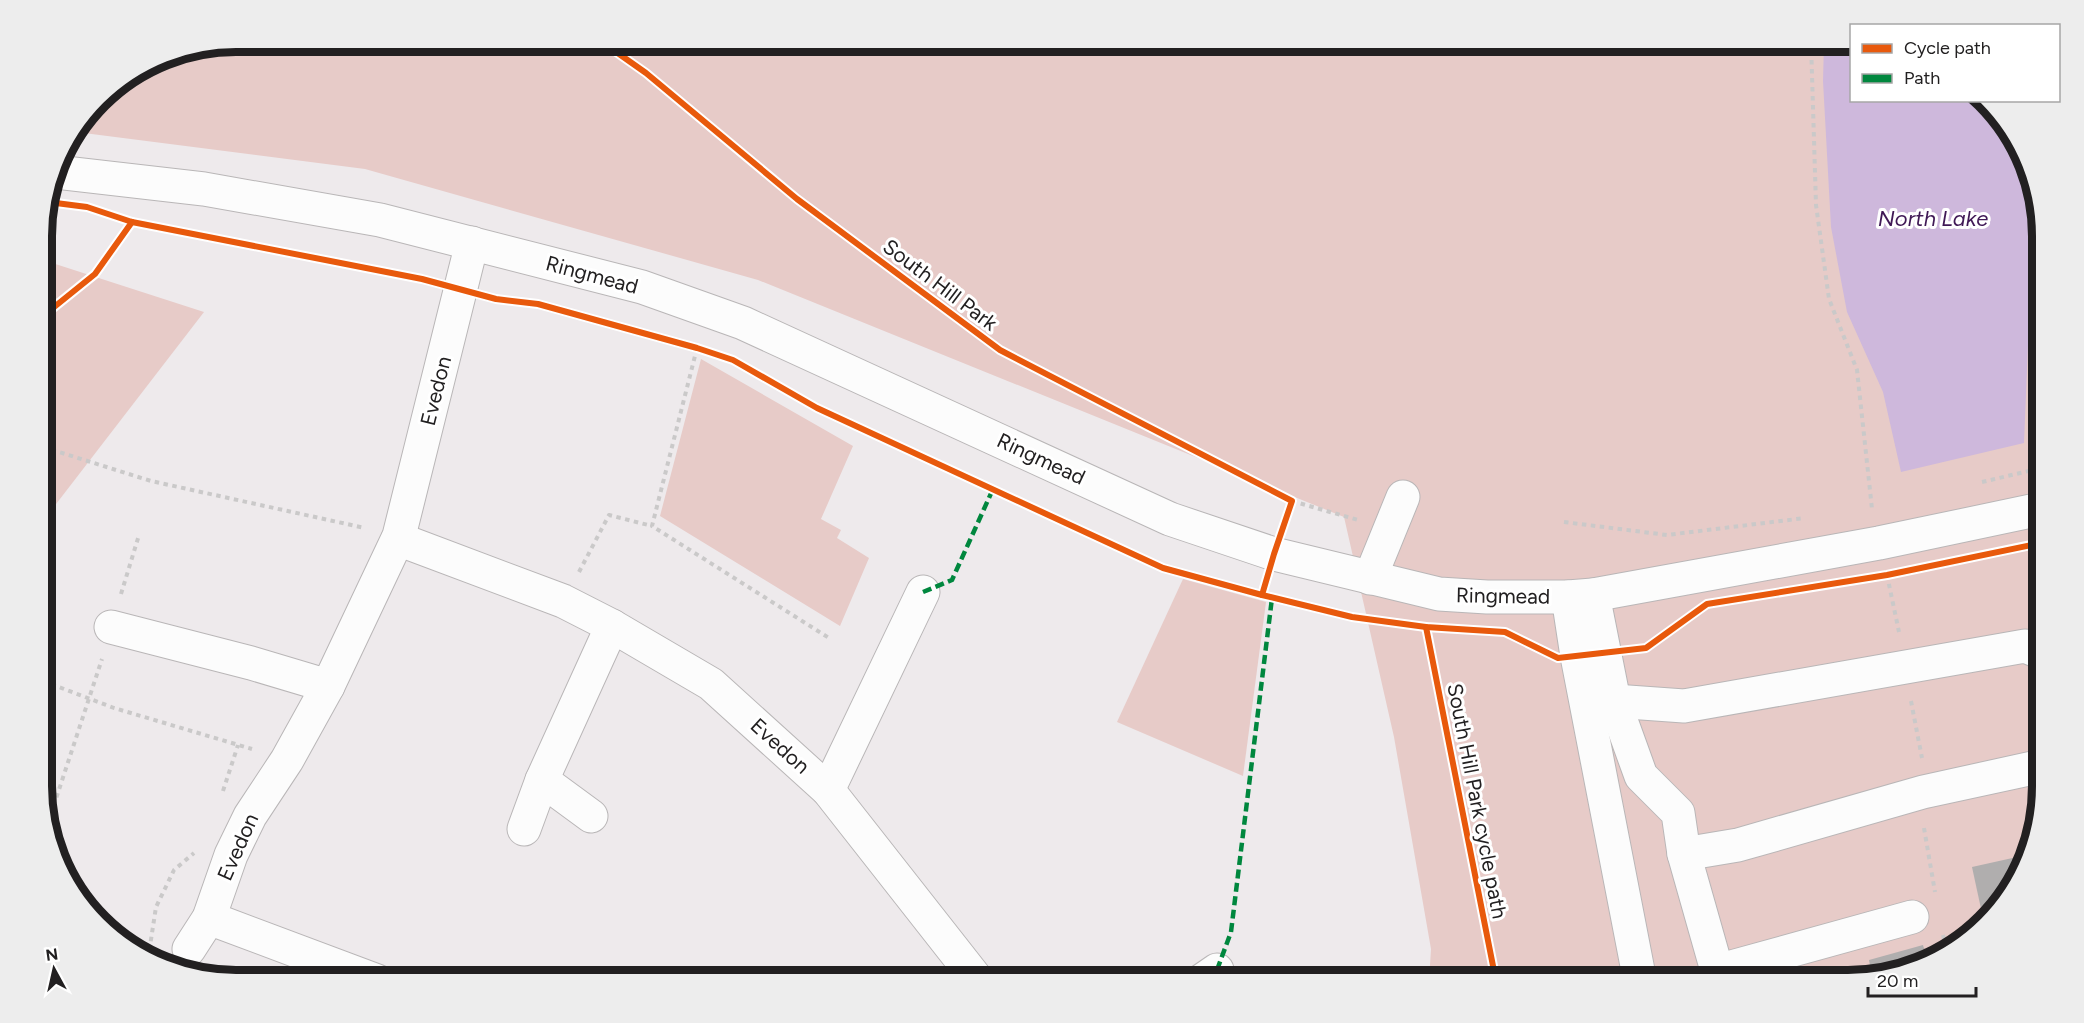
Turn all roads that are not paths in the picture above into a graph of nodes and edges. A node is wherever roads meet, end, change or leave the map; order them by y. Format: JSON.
{"nodes":[{"id":1,"x":64,"y":172,"type":"edge"},
{"id":2,"x":471,"y":243,"type":"junction"},
{"id":3,"x":1403,"y":497,"type":"dead end"},
{"id":4,"x":2032,"y":511,"type":"edge"},
{"id":5,"x":399,"y":537,"type":"junction"},
{"id":6,"x":1370,"y":578,"type":"junction"},
{"id":7,"x":923,"y":592,"type":"dead end"},
{"id":8,"x":1580,"y":596,"type":"junction"},
{"id":9,"x":612,"y":626,"type":"junction"},
{"id":10,"x":111,"y":627,"type":"road end"},
{"id":11,"x":2032,"y":648,"type":"edge"},
{"id":12,"x":327,"y":686,"type":"junction"},
{"id":13,"x":1614,"y":701,"type":"junction"},
{"id":14,"x":2032,"y":768,"type":"edge"},
{"id":15,"x":542,"y":780,"type":"junction"},
{"id":16,"x":828,"y":790,"type":"junction"},
{"id":17,"x":591,"y":816,"type":"dead end"},
{"id":18,"x":524,"y":829,"type":"dead end"},
{"id":19,"x":1684,"y":854,"type":"junction"},
{"id":20,"x":209,"y":918,"type":"junction"},
{"id":21,"x":1927,"y":922,"type":"road end"},
{"id":22,"x":189,"y":949,"type":"dead end"},
{"id":23,"x":348,"y":970,"type":"edge"},
{"id":24,"x":965,"y":970,"type":"edge"},
{"id":25,"x":1638,"y":970,"type":"edge"},
{"id":26,"x":1717,"y":970,"type":"edge"},
{"id":27,"x":1742,"y":970,"type":"edge"}],
"edges":[{"from":1,"to":2,"type":"street","name":"Ringmead"},
{"from":2,"to":5,"type":"street","name":"Evedon"},
{"from":2,"to":6,"type":"street","name":"Ringmead"},
{"from":3,"to":6,"type":"street"},
{"from":4,"to":8,"type":"street","name":"Ringmead"},
{"from":5,"to":9,"type":"street","name":"Evedon"},
{"from":5,"to":12,"type":"street","name":"Evedon"},
{"from":6,"to":8,"type":"street","name":"Ringmead"},
{"from":7,"to":16,"type":"street","name":"Evedon"},
{"from":8,"to":13,"type":"street"},
{"from":8,"to":25,"type":"street"},
{"from":9,"to":15,"type":"street"},
{"from":9,"to":16,"type":"street","name":"Evedon"},
{"from":10,"to":12,"type":"street"},
{"from":11,"to":13,"type":"street"},
{"from":12,"to":20,"type":"street","name":"Evedon"},
{"from":13,"to":19,"type":"street"},
{"from":14,"to":19,"type":"street"},
{"from":15,"to":17,"type":"street"},
{"from":15,"to":18,"type":"street"},
{"from":16,"to":24,"type":"street","name":"Evedon"},
{"from":19,"to":26,"type":"street"},
{"from":20,"to":22,"type":"street","name":"Evedon"},
{"from":20,"to":23,"type":"street"},
{"from":21,"to":27,"type":"street"}]}
